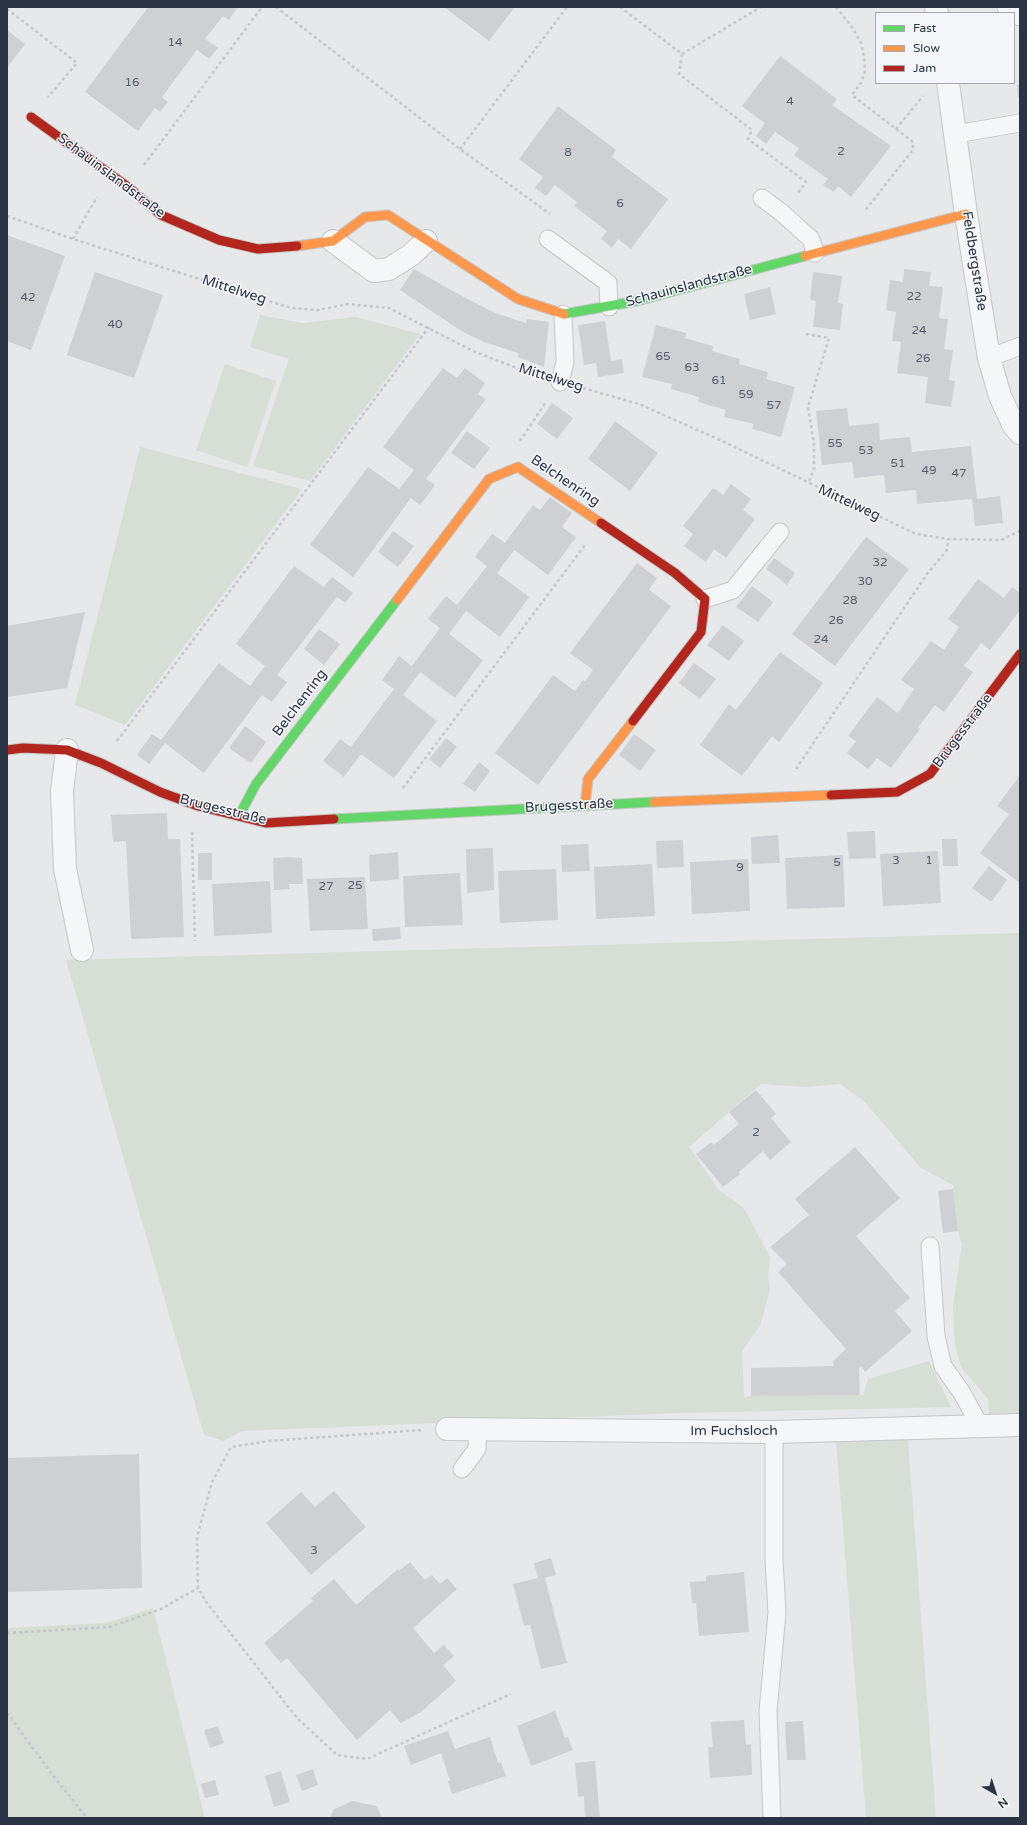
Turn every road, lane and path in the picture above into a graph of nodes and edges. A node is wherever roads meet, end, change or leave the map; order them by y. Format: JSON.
{"nodes":[{"id":1,"x":262,"y":7,"type":"edge"},
{"id":2,"x":276,"y":7,"type":"edge"},
{"id":3,"x":567,"y":7,"type":"edge"},
{"id":4,"x":620,"y":7,"type":"edge"},
{"id":5,"x":761,"y":7,"type":"edge"},
{"id":6,"x":836,"y":7,"type":"edge"},
{"id":7,"x":7,"y":9,"type":"edge"},
{"id":8,"x":682,"y":54,"type":"junction"},
{"id":9,"x":948,"y":87,"type":"edge"},
{"id":10,"x":31,"y":118,"type":"joint"},
{"id":11,"x":1020,"y":123,"type":"edge"},
{"id":12,"x":896,"y":129,"type":"junction"},
{"id":13,"x":956,"y":134,"type":"junction"},
{"id":14,"x":460,"y":149,"type":"junction"},
{"id":15,"x":111,"y":174,"type":"junction"},
{"id":16,"x":128,"y":187,"type":"junction"},
{"id":17,"x":762,"y":198,"type":"dead end"},
{"id":18,"x":782,"y":213,"type":"junction"},
{"id":19,"x":966,"y":214,"type":"junction"},
{"id":20,"x":7,"y":216,"type":"edge"},
{"id":21,"x":554,"y":217,"type":"dead end"},
{"id":22,"x":73,"y":239,"type":"junction"},
{"id":23,"x":548,"y":239,"type":"dead end"},
{"id":24,"x":334,"y":241,"type":"junction"},
{"id":25,"x":426,"y":241,"type":"junction"},
{"id":26,"x":861,"y":241,"type":"junction"},
{"id":27,"x":815,"y":253,"type":"junction"},
{"id":28,"x":609,"y":307,"type":"junction"},
{"id":29,"x":563,"y":314,"type":"junction"},
{"id":30,"x":429,"y":328,"type":"junction"},
{"id":31,"x":806,"y":334,"type":"dead end"},
{"id":32,"x":1020,"y":346,"type":"edge"},
{"id":33,"x":989,"y":358,"type":"junction"},
{"id":34,"x":560,"y":382,"type":"junction"},
{"id":35,"x":530,"y":426,"type":"dead end"},
{"id":36,"x":1020,"y":433,"type":"edge"},
{"id":37,"x":808,"y":484,"type":"junction"},
{"id":38,"x":602,"y":522,"type":"junction"},
{"id":39,"x":1020,"y":530,"type":"edge"},
{"id":40,"x":780,"y":532,"type":"dead end"},
{"id":41,"x":948,"y":539,"type":"junction"},
{"id":42,"x":705,"y":599,"type":"junction"},
{"id":43,"x":1020,"y":654,"type":"edge"},
{"id":44,"x":7,"y":750,"type":"edge"},
{"id":45,"x":67,"y":750,"type":"junction"},
{"id":46,"x":101,"y":763,"type":"junction"},
{"id":47,"x":785,"y":797,"type":"junction"},
{"id":48,"x":584,"y":805,"type":"junction"},
{"id":49,"x":198,"y":806,"type":"junction"},
{"id":50,"x":398,"y":815,"type":"junction"},
{"id":51,"x":239,"y":816,"type":"junction"},
{"id":52,"x":195,"y":941,"type":"dead end"},
{"id":53,"x":82,"y":950,"type":"dead end"},
{"id":54,"x":930,"y":1246,"type":"dead end"},
{"id":55,"x":1020,"y":1425,"type":"edge"},
{"id":56,"x":980,"y":1426,"type":"junction"},
{"id":57,"x":447,"y":1428,"type":"joint"},
{"id":58,"x":478,"y":1430,"type":"junction"},
{"id":59,"x":774,"y":1432,"type":"junction"},
{"id":60,"x":462,"y":1469,"type":"dead end"},
{"id":61,"x":198,"y":1588,"type":"junction"},
{"id":62,"x":7,"y":1632,"type":"edge"},
{"id":63,"x":511,"y":1694,"type":"dead end"},
{"id":64,"x":7,"y":1713,"type":"edge"},
{"id":65,"x":87,"y":1818,"type":"edge"},
{"id":66,"x":772,"y":1818,"type":"edge"}],
"edges":[{"from":1,"to":16,"type":"path"},
{"from":2,"to":14,"type":"path"},
{"from":3,"to":14,"type":"path"},
{"from":4,"to":8,"type":"path"},
{"from":5,"to":8,"type":"path"},
{"from":6,"to":12,"type":"path"},
{"from":7,"to":10,"type":"path"},
{"from":8,"to":18,"type":"path"},
{"from":9,"to":12,"type":"path"},
{"from":9,"to":13,"type":"street","name":"Feldbergstraße"},
{"from":10,"to":15,"type":"street","name":"Schauinslandstraße"},
{"from":11,"to":13,"type":"lane"},
{"from":12,"to":26,"type":"path"},
{"from":13,"to":19,"type":"street","name":"Feldbergstraße"},
{"from":14,"to":21,"type":"path"},
{"from":15,"to":16,"type":"street","name":"Schauinslandstraße"},
{"from":15,"to":22,"type":"path"},
{"from":16,"to":24,"type":"street","name":"Schauinslandstraße"},
{"from":17,"to":18,"type":"lane"},
{"from":18,"to":27,"type":"lane"},
{"from":19,"to":26,"type":"street","name":"Schauinslandstraße"},
{"from":19,"to":33,"type":"street","name":"Feldbergstraße"},
{"from":20,"to":22,"type":"path","name":"Mittelweg"},
{"from":22,"to":30,"type":"path","name":"Mittelweg"},
{"from":23,"to":28,"type":"lane"},
{"from":24,"to":25,"type":"street","name":"Schauinslandstraße"},
{"from":24,"to":25,"type":"street"},
{"from":25,"to":29,"type":"street","name":"Schauinslandstraße"},
{"from":26,"to":27,"type":"street","name":"Schauinslandstraße"},
{"from":27,"to":28,"type":"street","name":"Schauinslandstraße"},
{"from":28,"to":29,"type":"street","name":"Schauinslandstraße"},
{"from":29,"to":34,"type":"lane"},
{"from":30,"to":34,"type":"path","name":"Mittelweg"},
{"from":30,"to":46,"type":"path"},
{"from":31,"to":37,"type":"path"},
{"from":32,"to":33,"type":"lane"},
{"from":33,"to":36,"type":"street","name":"Feldbergstraße"},
{"from":34,"to":35,"type":"path"},
{"from":34,"to":37,"type":"path","name":"Mittelweg"},
{"from":37,"to":41,"type":"path","name":"Mittelweg"},
{"from":38,"to":42,"type":"street","name":"Belchenring"},
{"from":38,"to":50,"type":"path"},
{"from":38,"to":51,"type":"street","name":"Belchenring"},
{"from":39,"to":41,"type":"path","name":"Mittelweg"},
{"from":40,"to":42,"type":"lane"},
{"from":41,"to":47,"type":"path"},
{"from":42,"to":48,"type":"street"},
{"from":43,"to":47,"type":"street","name":"Brugesstraße"},
{"from":44,"to":45,"type":"street","name":"Brugesstraße"},
{"from":45,"to":46,"type":"street","name":"Brugesstraße"},
{"from":45,"to":53,"type":"street"},
{"from":46,"to":49,"type":"street","name":"Brugesstraße"},
{"from":47,"to":48,"type":"street","name":"Brugesstraße"},
{"from":48,"to":50,"type":"street","name":"Brugesstraße"},
{"from":49,"to":51,"type":"street","name":"Brugesstraße"},
{"from":49,"to":52,"type":"path"},
{"from":50,"to":51,"type":"street","name":"Brugesstraße"},
{"from":54,"to":56,"type":"lane"},
{"from":55,"to":56,"type":"street","name":"Im Fuchsloch"},
{"from":56,"to":59,"type":"street","name":"Im Fuchsloch"},
{"from":57,"to":58,"type":"street","name":"Im Fuchsloch"},
{"from":57,"to":61,"type":"path"},
{"from":58,"to":59,"type":"street","name":"Im Fuchsloch"},
{"from":58,"to":60,"type":"lane"},
{"from":59,"to":66,"type":"lane"},
{"from":61,"to":62,"type":"path"},
{"from":61,"to":63,"type":"path"},
{"from":64,"to":65,"type":"path"}]}
